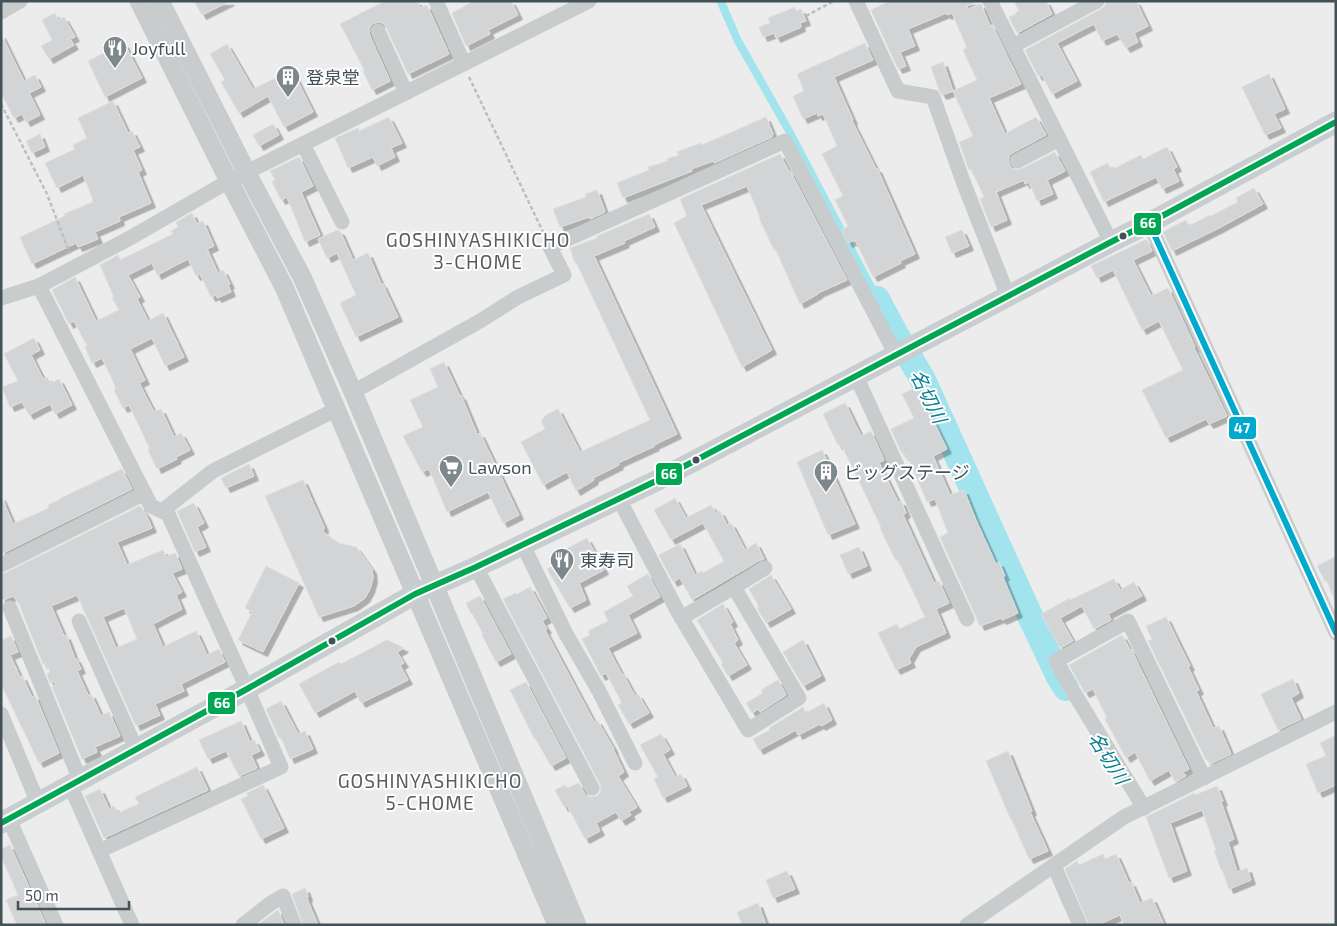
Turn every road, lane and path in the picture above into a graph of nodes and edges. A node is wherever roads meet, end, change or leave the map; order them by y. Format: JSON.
{"nodes":[{"id":1,"x":20,"y":1,"type":"edge"},
{"id":2,"x":139,"y":1,"type":"edge"},
{"id":3,"x":160,"y":1,"type":"edge"},
{"id":4,"x":436,"y":1,"type":"edge"},
{"id":5,"x":589,"y":1,"type":"edge"},
{"id":6,"x":834,"y":1,"type":"edge"},
{"id":7,"x":856,"y":1,"type":"edge"},
{"id":8,"x":990,"y":1,"type":"edge"},
{"id":9,"x":1097,"y":1,"type":"edge"},
{"id":10,"x":1,"y":12,"type":"edge"},
{"id":11,"x":806,"y":16,"type":"dead end"},
{"id":12,"x":378,"y":31,"type":"dead end"},
{"id":13,"x":1013,"y":46,"type":"junction"},
{"id":14,"x":464,"y":64,"type":"junction"},
{"id":15,"x":406,"y":93,"type":"junction"},
{"id":16,"x":1,"y":104,"type":"edge"},
{"id":17,"x":1336,"y":122,"type":"edge"},
{"id":18,"x":1060,"y":139,"type":"junction"},
{"id":19,"x":303,"y":144,"type":"junction"},
{"id":20,"x":1017,"y":161,"type":"dead end"},
{"id":21,"x":247,"y":173,"type":"junction"},
{"id":22,"x":229,"y":181,"type":"junction"},
{"id":23,"x":342,"y":222,"type":"dead end"},
{"id":24,"x":1149,"y":223,"type":"junction"},
{"id":25,"x":1111,"y":242,"type":"junction"},
{"id":26,"x":550,"y":247,"type":"junction"},
{"id":27,"x":76,"y":267,"type":"junction"},
{"id":28,"x":39,"y":286,"type":"junction"},
{"id":29,"x":1008,"y":296,"type":"junction"},
{"id":30,"x":1,"y":298,"type":"edge"},
{"id":31,"x":896,"y":355,"type":"junction"},
{"id":32,"x":856,"y":376,"type":"junction"},
{"id":33,"x":353,"y":392,"type":"junction"},
{"id":34,"x":337,"y":409,"type":"junction"},
{"id":35,"x":145,"y":493,"type":"junction"},
{"id":36,"x":619,"y":499,"type":"junction"},
{"id":37,"x":162,"y":511,"type":"junction"},
{"id":38,"x":522,"y":545,"type":"junction"},
{"id":39,"x":1,"y":565,"type":"edge"},
{"id":40,"x":476,"y":567,"type":"junction"},
{"id":41,"x":766,"y":568,"type":"dead end"},
{"id":42,"x":734,"y":587,"type":"junction"},
{"id":43,"x":424,"y":590,"type":"junction"},
{"id":44,"x":10,"y":608,"type":"dead end"},
{"id":45,"x":682,"y":618,"type":"junction"},
{"id":46,"x":967,"y":619,"type":"dead end"},
{"id":47,"x":79,"y":621,"type":"dead end"},
{"id":48,"x":1336,"y":632,"type":"edge"},
{"id":49,"x":247,"y":688,"type":"junction"},
{"id":50,"x":1336,"y":712,"type":"edge"},
{"id":51,"x":1,"y":714,"type":"edge"},
{"id":52,"x":136,"y":749,"type":"junction"},
{"id":53,"x":635,"y":763,"type":"dead end"},
{"id":54,"x":1204,"y":778,"type":"junction"},
{"id":55,"x":75,"y":782,"type":"junction"},
{"id":56,"x":592,"y":788,"type":"dead end"},
{"id":57,"x":38,"y":803,"type":"junction"},
{"id":58,"x":1144,"y":808,"type":"junction"},
{"id":59,"x":5,"y":821,"type":"edge"},
{"id":60,"x":99,"y":851,"type":"junction"},
{"id":61,"x":1054,"y":866,"type":"junction"},
{"id":62,"x":56,"y":925,"type":"edge"},
{"id":63,"x":132,"y":925,"type":"edge"},
{"id":64,"x":243,"y":925,"type":"edge"},
{"id":65,"x":294,"y":925,"type":"edge"},
{"id":66,"x":557,"y":925,"type":"edge"},
{"id":67,"x":577,"y":925,"type":"edge"},
{"id":68,"x":967,"y":925,"type":"edge"},
{"id":69,"x":1080,"y":925,"type":"edge"}],
"edges":[{"from":1,"to":10,"type":"street"},
{"from":2,"to":22,"type":"street"},
{"from":3,"to":21,"type":"street"},
{"from":4,"to":14,"type":"street"},
{"from":5,"to":14,"type":"street"},
{"from":6,"to":11,"type":"path"},
{"from":7,"to":29,"type":"street"},
{"from":8,"to":13,"type":"street"},
{"from":9,"to":13,"type":"street"},
{"from":12,"to":15,"type":"street"},
{"from":13,"to":18,"type":"street"},
{"from":14,"to":15,"type":"street"},
{"from":14,"to":26,"type":"path"},
{"from":15,"to":19,"type":"street"},
{"from":16,"to":27,"type":"path"},
{"from":17,"to":24,"type":"main road"},
{"from":18,"to":20,"type":"street"},
{"from":18,"to":25,"type":"street"},
{"from":19,"to":21,"type":"street"},
{"from":19,"to":23,"type":"street"},
{"from":21,"to":22,"type":"street"},
{"from":21,"to":33,"type":"street"},
{"from":22,"to":27,"type":"street"},
{"from":22,"to":34,"type":"street"},
{"from":24,"to":25,"type":"main road"},
{"from":24,"to":48,"type":"street"},
{"from":25,"to":29,"type":"main road"},
{"from":26,"to":31,"type":"street"},
{"from":26,"to":33,"type":"street"},
{"from":27,"to":28,"type":"street"},
{"from":28,"to":30,"type":"street"},
{"from":28,"to":35,"type":"street"},
{"from":29,"to":31,"type":"main road"},
{"from":31,"to":32,"type":"main road"},
{"from":32,"to":36,"type":"main road"},
{"from":32,"to":46,"type":"street"},
{"from":33,"to":43,"type":"street"},
{"from":34,"to":37,"type":"street"},
{"from":34,"to":43,"type":"street"},
{"from":35,"to":37,"type":"street"},
{"from":35,"to":39,"type":"street"},
{"from":36,"to":38,"type":"main road"},
{"from":36,"to":45,"type":"street"},
{"from":37,"to":49,"type":"street"},
{"from":38,"to":40,"type":"main road"},
{"from":38,"to":53,"type":"street"},
{"from":40,"to":43,"type":"main road"},
{"from":40,"to":56,"type":"street"},
{"from":41,"to":42,"type":"street"},
{"from":42,"to":45,"type":"street"},
{"from":42,"to":45,"type":"street"},
{"from":43,"to":49,"type":"main road"},
{"from":43,"to":66,"type":"street"},
{"from":43,"to":67,"type":"street"},
{"from":44,"to":55,"type":"street"},
{"from":47,"to":52,"type":"street"},
{"from":49,"to":52,"type":"main road"},
{"from":49,"to":60,"type":"street"},
{"from":50,"to":54,"type":"street"},
{"from":51,"to":57,"type":"street"},
{"from":52,"to":55,"type":"main road"},
{"from":54,"to":58,"type":"street"},
{"from":54,"to":58,"type":"street"},
{"from":55,"to":57,"type":"main road"},
{"from":55,"to":60,"type":"street"},
{"from":57,"to":59,"type":"main road"},
{"from":58,"to":61,"type":"street"},
{"from":59,"to":62,"type":"street"},
{"from":60,"to":63,"type":"street"},
{"from":61,"to":68,"type":"street"},
{"from":61,"to":69,"type":"street"},
{"from":64,"to":65,"type":"street"}]}
